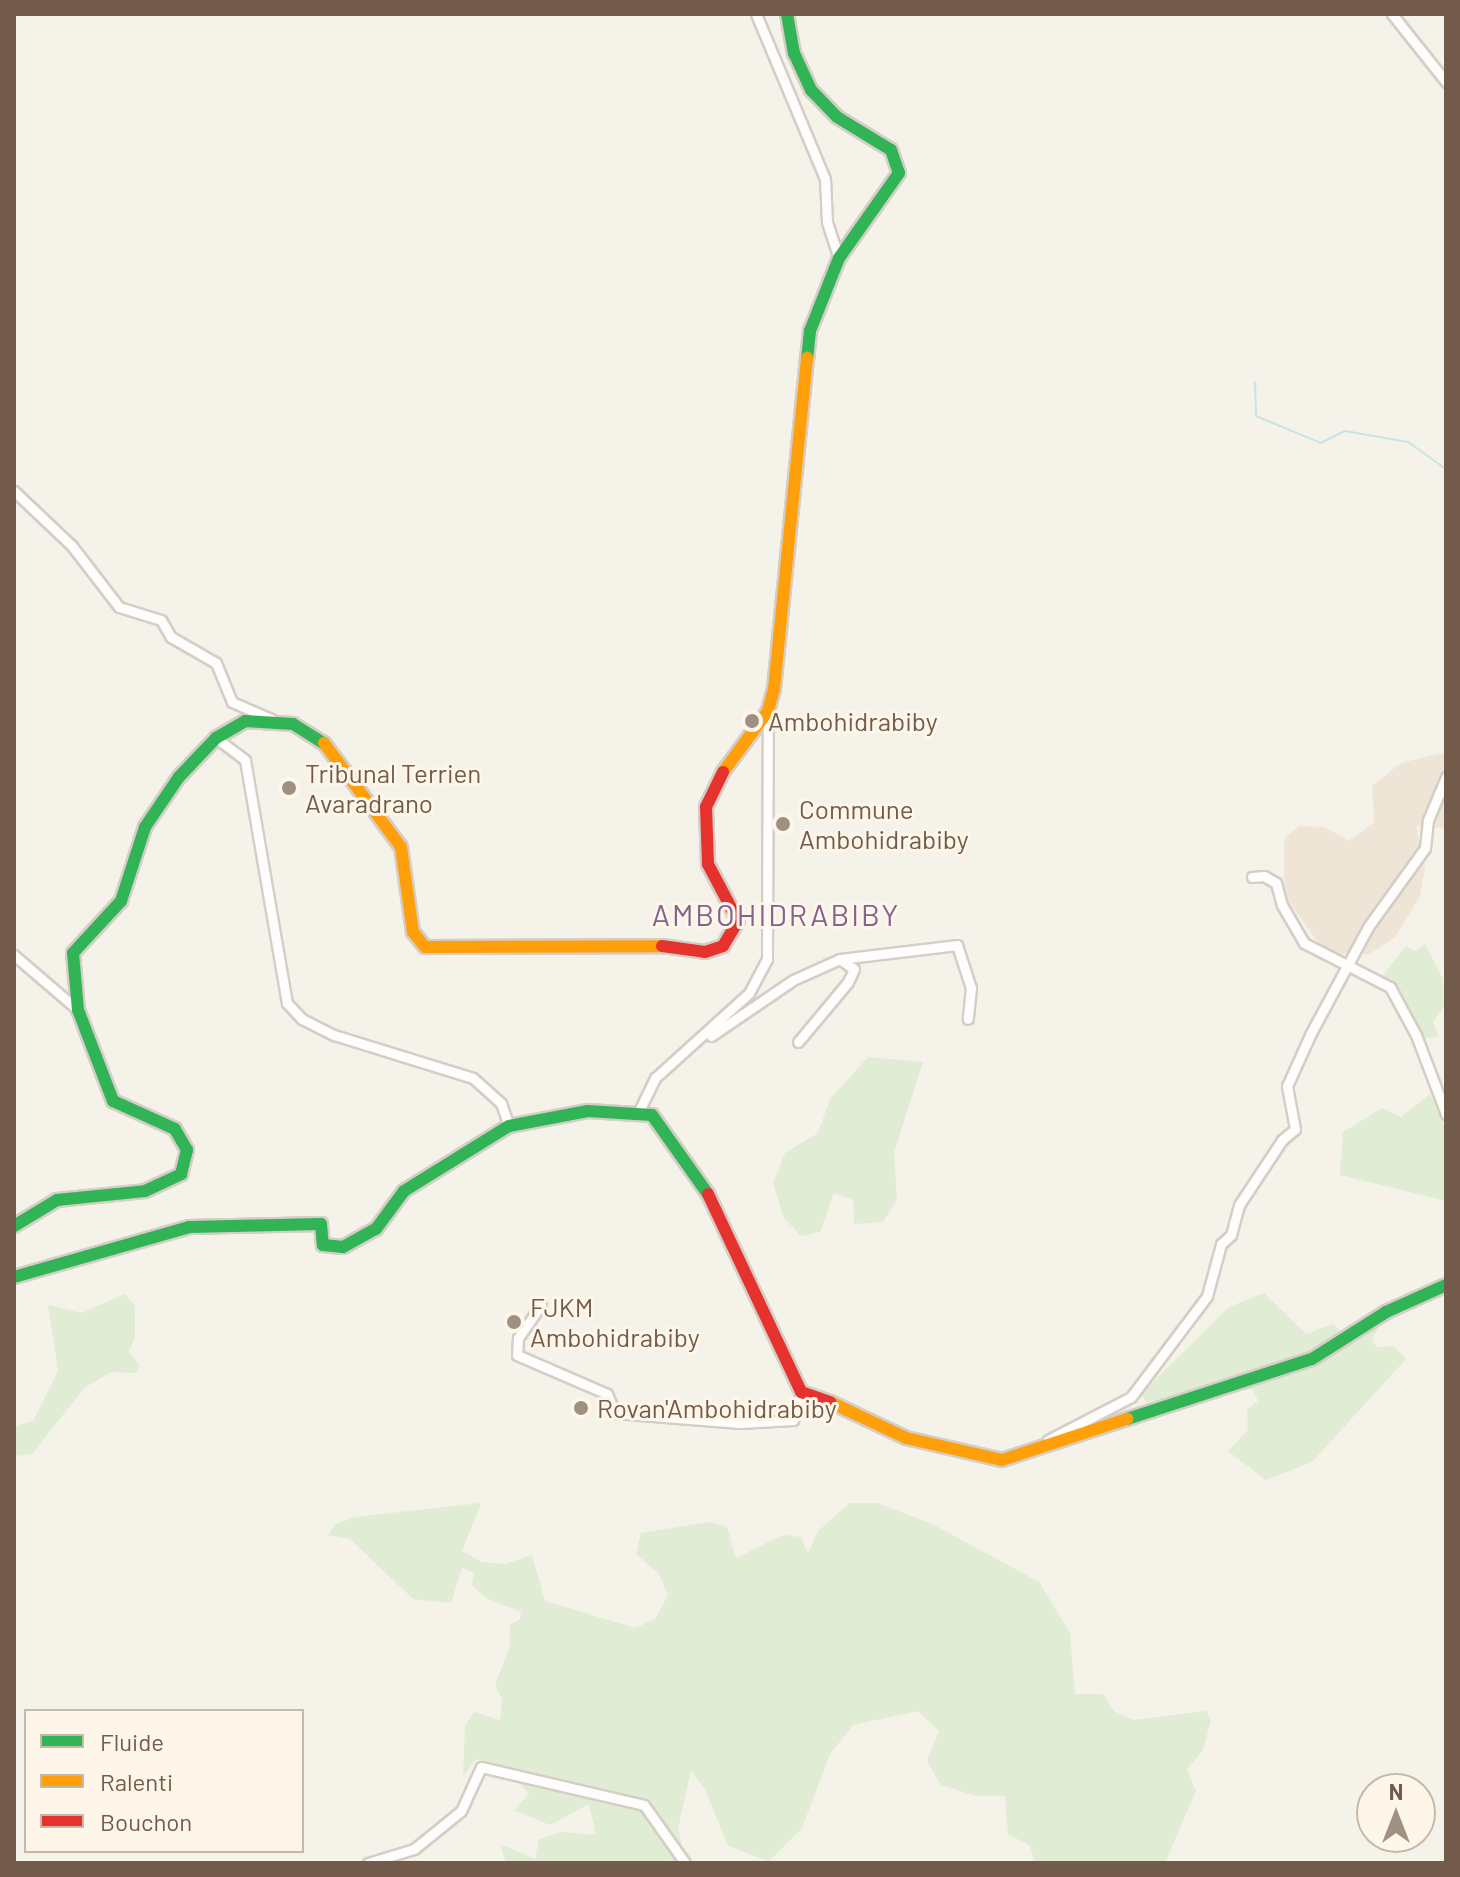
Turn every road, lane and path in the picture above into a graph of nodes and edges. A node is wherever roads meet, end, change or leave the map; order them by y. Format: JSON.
{"nodes":[{"id":1,"x":756,"y":14,"type":"edge"},
{"id":2,"x":787,"y":14,"type":"edge"},
{"id":3,"x":1392,"y":14,"type":"edge"},
{"id":4,"x":1446,"y":82,"type":"edge"},
{"id":5,"x":839,"y":258,"type":"junction"},
{"id":6,"x":14,"y":491,"type":"edge"},
{"id":7,"x":768,"y":711,"type":"junction"},
{"id":8,"x":271,"y":719,"type":"junction"},
{"id":9,"x":216,"y":738,"type":"junction"},
{"id":10,"x":1446,"y":777,"type":"edge"},
{"id":11,"x":1252,"y":877,"type":"dead end"},
{"id":12,"x":14,"y":955,"type":"edge"},
{"id":13,"x":840,"y":959,"type":"junction"},
{"id":14,"x":1351,"y":963,"type":"junction"},
{"id":15,"x":78,"y":1010,"type":"junction"},
{"id":16,"x":968,"y":1019,"type":"dead end"},
{"id":17,"x":704,"y":1036,"type":"junction"},
{"id":18,"x":798,"y":1042,"type":"dead end"},
{"id":19,"x":639,"y":1111,"type":"junction"},
{"id":20,"x":1446,"y":1114,"type":"edge"},
{"id":21,"x":509,"y":1126,"type":"junction"},
{"id":22,"x":14,"y":1226,"type":"edge"},
{"id":23,"x":14,"y":1277,"type":"edge"},
{"id":24,"x":1446,"y":1285,"type":"edge"},
{"id":25,"x":541,"y":1305,"type":"dead end"},
{"id":26,"x":801,"y":1392,"type":"junction"},
{"id":27,"x":1020,"y":1453,"type":"junction"},
{"id":28,"x":368,"y":1863,"type":"edge"},
{"id":29,"x":685,"y":1863,"type":"edge"}],
"edges":[{"from":1,"to":5,"type":"street"},
{"from":2,"to":5,"type":"main road"},
{"from":3,"to":4,"type":"street"},
{"from":5,"to":7,"type":"main road"},
{"from":6,"to":8,"type":"street"},
{"from":7,"to":8,"type":"main road"},
{"from":7,"to":17,"type":"street"},
{"from":8,"to":9,"type":"main road"},
{"from":9,"to":15,"type":"main road"},
{"from":9,"to":21,"type":"street"},
{"from":10,"to":14,"type":"street"},
{"from":11,"to":14,"type":"street"},
{"from":12,"to":15,"type":"street"},
{"from":13,"to":16,"type":"street"},
{"from":13,"to":17,"type":"street"},
{"from":13,"to":18,"type":"street"},
{"from":14,"to":20,"type":"street"},
{"from":14,"to":27,"type":"street"},
{"from":15,"to":22,"type":"main road"},
{"from":17,"to":19,"type":"street"},
{"from":19,"to":21,"type":"main road"},
{"from":19,"to":26,"type":"main road"},
{"from":21,"to":23,"type":"main road"},
{"from":24,"to":27,"type":"main road"},
{"from":25,"to":26,"type":"street"},
{"from":26,"to":27,"type":"main road"},
{"from":28,"to":29,"type":"street"}]}
